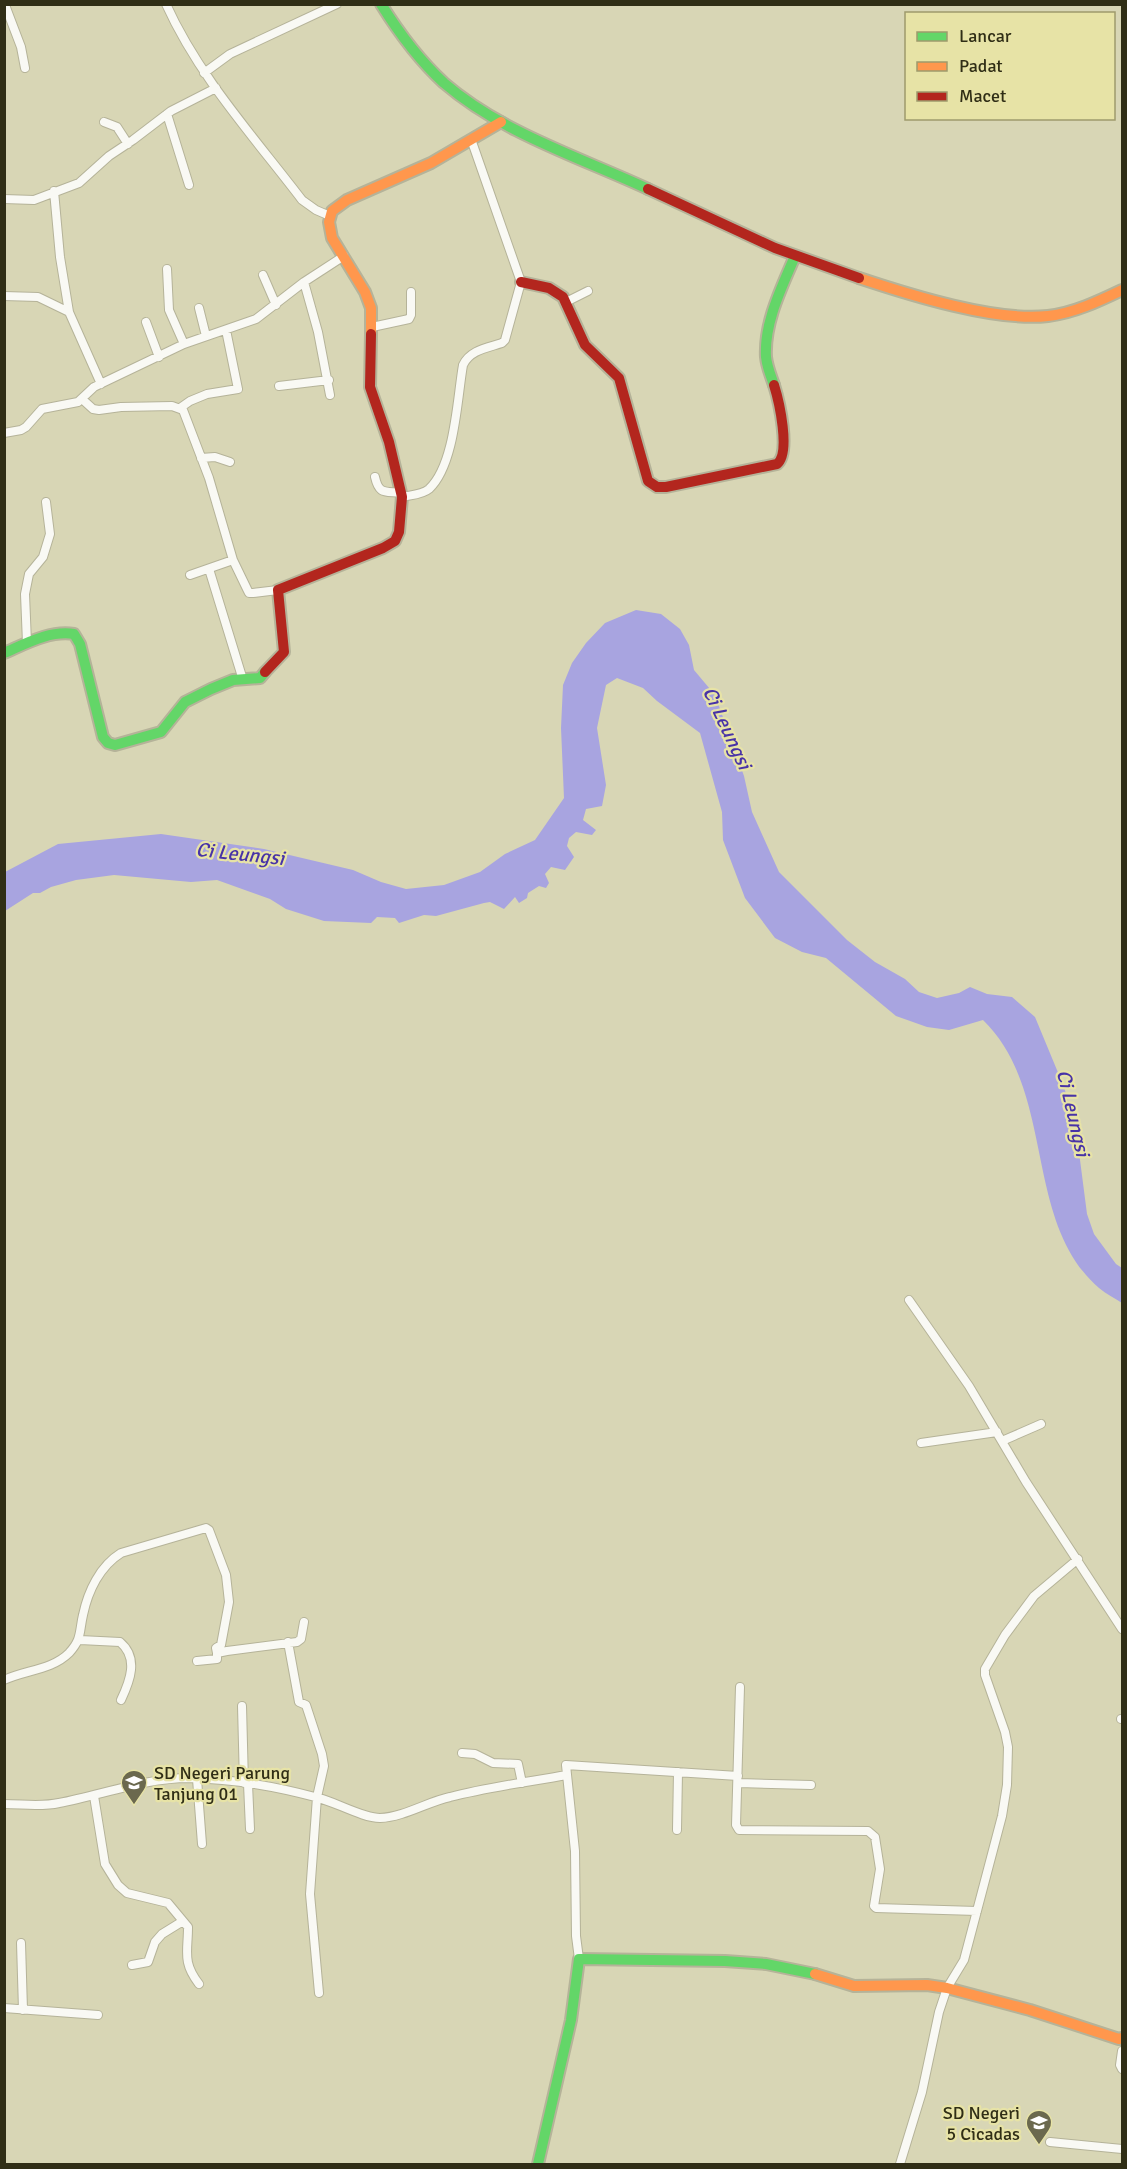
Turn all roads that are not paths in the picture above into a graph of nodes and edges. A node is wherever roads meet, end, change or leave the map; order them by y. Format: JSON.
{"nodes":[{"id":1,"x":166,"y":4,"type":"edge"},
{"id":2,"x":337,"y":4,"type":"edge"},
{"id":3,"x":381,"y":4,"type":"edge"},
{"id":4,"x":6,"y":5,"type":"edge"},
{"id":5,"x":25,"y":68,"type":"dead end"},
{"id":6,"x":204,"y":73,"type":"junction"},
{"id":7,"x":216,"y":88,"type":"junction"},
{"id":8,"x":167,"y":114,"type":"junction"},
{"id":9,"x":104,"y":122,"type":"dead end"},
{"id":10,"x":501,"y":122,"type":"junction"},
{"id":11,"x":471,"y":139,"type":"junction"},
{"id":12,"x":128,"y":144,"type":"junction"},
{"id":13,"x":189,"y":185,"type":"dead end"},
{"id":14,"x":54,"y":192,"type":"junction"},
{"id":15,"x":4,"y":199,"type":"edge"},
{"id":16,"x":330,"y":216,"type":"junction"},
{"id":17,"x":344,"y":256,"type":"junction"},
{"id":18,"x":795,"y":256,"type":"junction"},
{"id":19,"x":167,"y":270,"type":"dead end"},
{"id":20,"x":263,"y":275,"type":"dead end"},
{"id":21,"x":304,"y":282,"type":"junction"},
{"id":22,"x":520,"y":282,"type":"junction"},
{"id":23,"x":1122,"y":290,"type":"edge"},
{"id":24,"x":588,"y":291,"type":"dead end"},
{"id":25,"x":411,"y":292,"type":"dead end"},
{"id":26,"x":4,"y":296,"type":"edge"},
{"id":27,"x":566,"y":302,"type":"junction"},
{"id":28,"x":276,"y":305,"type":"junction"},
{"id":29,"x":199,"y":308,"type":"dead end"},
{"id":30,"x":69,"y":312,"type":"junction"},
{"id":31,"x":146,"y":322,"type":"dead end"},
{"id":32,"x":372,"y":327,"type":"junction"},
{"id":33,"x":226,"y":330,"type":"junction"},
{"id":34,"x":206,"y":336,"type":"junction"},
{"id":35,"x":184,"y":345,"type":"junction"},
{"id":36,"x":159,"y":357,"type":"junction"},
{"id":37,"x":329,"y":380,"type":"junction"},
{"id":38,"x":101,"y":384,"type":"junction"},
{"id":39,"x":279,"y":386,"type":"dead end"},
{"id":40,"x":330,"y":395,"type":"dead end"},
{"id":41,"x":82,"y":399,"type":"junction"},
{"id":42,"x":180,"y":408,"type":"junction"},
{"id":43,"x":4,"y":433,"type":"edge"},
{"id":44,"x":201,"y":458,"type":"junction"},
{"id":45,"x":230,"y":462,"type":"dead end"},
{"id":46,"x":375,"y":477,"type":"dead end"},
{"id":47,"x":402,"y":495,"type":"junction"},
{"id":48,"x":46,"y":502,"type":"dead end"},
{"id":49,"x":233,"y":560,"type":"junction"},
{"id":50,"x":208,"y":568,"type":"junction"},
{"id":51,"x":190,"y":575,"type":"dead end"},
{"id":52,"x":278,"y":590,"type":"junction"},
{"id":53,"x":27,"y":643,"type":"junction"},
{"id":54,"x":4,"y":653,"type":"edge"},
{"id":55,"x":243,"y":680,"type":"junction"},
{"id":56,"x":909,"y":1300,"type":"dead end"},
{"id":57,"x":1041,"y":1424,"type":"dead end"},
{"id":58,"x":997,"y":1432,"type":"junction"},
{"id":59,"x":1002,"y":1441,"type":"junction"},
{"id":60,"x":921,"y":1443,"type":"dead end"},
{"id":61,"x":1078,"y":1559,"type":"junction"},
{"id":62,"x":304,"y":1622,"type":"dead end"},
{"id":63,"x":1122,"y":1629,"type":"edge"},
{"id":64,"x":80,"y":1640,"type":"junction"},
{"id":65,"x":288,"y":1642,"type":"junction"},
{"id":66,"x":217,"y":1653,"type":"junction"},
{"id":67,"x":197,"y":1661,"type":"dead end"},
{"id":68,"x":4,"y":1680,"type":"edge"},
{"id":69,"x":740,"y":1687,"type":"dead end"},
{"id":70,"x":121,"y":1700,"type":"dead end"},
{"id":71,"x":242,"y":1706,"type":"dead end"},
{"id":72,"x":462,"y":1753,"type":"dead end"},
{"id":73,"x":678,"y":1772,"type":"junction"},
{"id":74,"x":567,"y":1775,"type":"junction"},
{"id":75,"x":197,"y":1779,"type":"junction"},
{"id":76,"x":738,"y":1780,"type":"junction"},
{"id":77,"x":246,"y":1783,"type":"junction"},
{"id":78,"x":522,"y":1783,"type":"junction"},
{"id":79,"x":811,"y":1785,"type":"dead end"},
{"id":80,"x":94,"y":1796,"type":"junction"},
{"id":81,"x":317,"y":1797,"type":"junction"},
{"id":82,"x":4,"y":1804,"type":"edge"},
{"id":83,"x":250,"y":1829,"type":"dead end"},
{"id":84,"x":677,"y":1830,"type":"dead end"},
{"id":85,"x":202,"y":1844,"type":"dead end"},
{"id":86,"x":977,"y":1911,"type":"junction"},
{"id":87,"x":183,"y":1921,"type":"junction"},
{"id":88,"x":21,"y":1944,"type":"dead end"},
{"id":89,"x":579,"y":1959,"type":"junction"},
{"id":90,"x":132,"y":1965,"type":"dead end"},
{"id":91,"x":199,"y":1984,"type":"dead end"},
{"id":92,"x":947,"y":1988,"type":"junction"},
{"id":93,"x":319,"y":1993,"type":"dead end"},
{"id":94,"x":4,"y":2008,"type":"edge"},
{"id":95,"x":23,"y":2010,"type":"junction"},
{"id":96,"x":98,"y":2015,"type":"dead end"},
{"id":97,"x":1122,"y":2038,"type":"edge"},
{"id":98,"x":1122,"y":2051,"type":"edge"},
{"id":99,"x":1122,"y":2069,"type":"edge"},
{"id":100,"x":1050,"y":2142,"type":"dead end"},
{"id":101,"x":1122,"y":2149,"type":"edge"},
{"id":102,"x":538,"y":2164,"type":"edge"},
{"id":103,"x":900,"y":2164,"type":"edge"}],
"edges":[{"from":1,"to":6,"type":"street"},
{"from":2,"to":6,"type":"street"},
{"from":3,"to":10,"type":"street"},
{"from":4,"to":5,"type":"street"},
{"from":6,"to":7,"type":"street"},
{"from":7,"to":8,"type":"street"},
{"from":7,"to":16,"type":"street"},
{"from":8,"to":12,"type":"street"},
{"from":8,"to":13,"type":"street"},
{"from":9,"to":12,"type":"street"},
{"from":10,"to":11,"type":"street"},
{"from":10,"to":18,"type":"street"},
{"from":11,"to":16,"type":"street"},
{"from":11,"to":22,"type":"street"},
{"from":12,"to":14,"type":"street"},
{"from":14,"to":15,"type":"street"},
{"from":14,"to":30,"type":"street"},
{"from":16,"to":17,"type":"street"},
{"from":17,"to":21,"type":"street"},
{"from":17,"to":32,"type":"street"},
{"from":18,"to":23,"type":"street"},
{"from":18,"to":27,"type":"street"},
{"from":19,"to":35,"type":"street"},
{"from":20,"to":28,"type":"street"},
{"from":21,"to":28,"type":"street"},
{"from":21,"to":37,"type":"street"},
{"from":22,"to":27,"type":"street"},
{"from":22,"to":47,"type":"street"},
{"from":24,"to":27,"type":"street"},
{"from":25,"to":32,"type":"street"},
{"from":26,"to":30,"type":"street"},
{"from":28,"to":33,"type":"street"},
{"from":29,"to":34,"type":"street"},
{"from":30,"to":38,"type":"street"},
{"from":31,"to":36,"type":"street"},
{"from":32,"to":47,"type":"street"},
{"from":33,"to":34,"type":"street"},
{"from":33,"to":42,"type":"street"},
{"from":34,"to":35,"type":"street"},
{"from":35,"to":36,"type":"street"},
{"from":36,"to":38,"type":"street"},
{"from":37,"to":39,"type":"street"},
{"from":37,"to":40,"type":"street"},
{"from":38,"to":41,"type":"street"},
{"from":41,"to":42,"type":"street"},
{"from":41,"to":43,"type":"street"},
{"from":42,"to":44,"type":"street"},
{"from":44,"to":45,"type":"street"},
{"from":44,"to":49,"type":"street"},
{"from":46,"to":47,"type":"street"},
{"from":47,"to":52,"type":"street"},
{"from":48,"to":53,"type":"street"},
{"from":49,"to":50,"type":"street"},
{"from":49,"to":52,"type":"street"},
{"from":50,"to":51,"type":"street"},
{"from":50,"to":55,"type":"street"},
{"from":52,"to":55,"type":"street"},
{"from":53,"to":54,"type":"street"},
{"from":53,"to":55,"type":"street"},
{"from":56,"to":58,"type":"street"},
{"from":57,"to":59,"type":"street"},
{"from":58,"to":59,"type":"street"},
{"from":58,"to":60,"type":"street"},
{"from":59,"to":61,"type":"street"},
{"from":61,"to":63,"type":"street"},
{"from":61,"to":86,"type":"street"},
{"from":62,"to":65,"type":"street"},
{"from":64,"to":66,"type":"street"},
{"from":64,"to":68,"type":"street"},
{"from":64,"to":70,"type":"street"},
{"from":65,"to":66,"type":"street"},
{"from":65,"to":81,"type":"street"},
{"from":66,"to":67,"type":"street"},
{"from":69,"to":76,"type":"street"},
{"from":71,"to":77,"type":"street"},
{"from":72,"to":78,"type":"street"},
{"from":73,"to":74,"type":"street"},
{"from":73,"to":76,"type":"street"},
{"from":73,"to":84,"type":"street"},
{"from":74,"to":78,"type":"street"},
{"from":74,"to":89,"type":"street"},
{"from":75,"to":77,"type":"street"},
{"from":75,"to":80,"type":"street"},
{"from":75,"to":85,"type":"street"},
{"from":76,"to":79,"type":"street"},
{"from":76,"to":86,"type":"street"},
{"from":77,"to":81,"type":"street"},
{"from":77,"to":83,"type":"street"},
{"from":78,"to":81,"type":"street"},
{"from":80,"to":82,"type":"street"},
{"from":80,"to":87,"type":"street"},
{"from":81,"to":93,"type":"street"},
{"from":86,"to":92,"type":"street"},
{"from":87,"to":90,"type":"street"},
{"from":87,"to":91,"type":"street"},
{"from":88,"to":95,"type":"street"},
{"from":89,"to":92,"type":"street"},
{"from":89,"to":102,"type":"street"},
{"from":92,"to":97,"type":"street"},
{"from":92,"to":103,"type":"street"},
{"from":94,"to":95,"type":"street"},
{"from":95,"to":96,"type":"street"},
{"from":98,"to":99,"type":"street"},
{"from":100,"to":101,"type":"street"}]}
